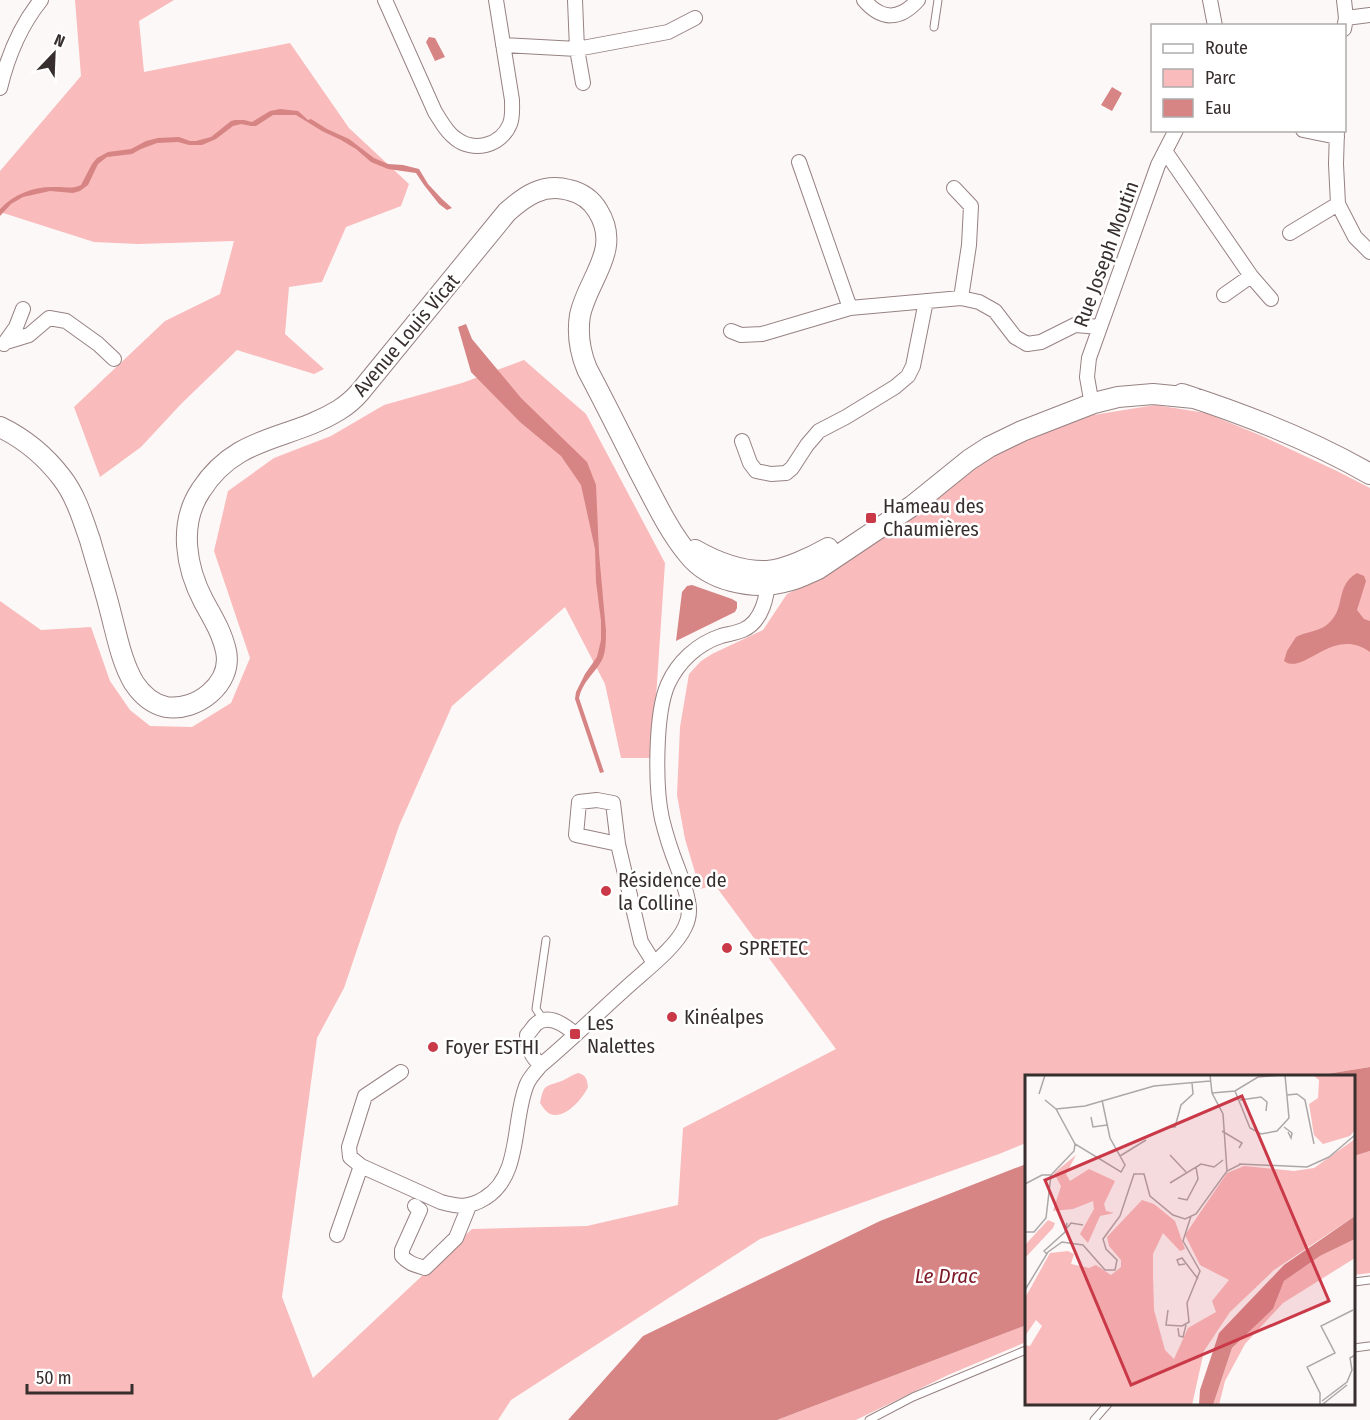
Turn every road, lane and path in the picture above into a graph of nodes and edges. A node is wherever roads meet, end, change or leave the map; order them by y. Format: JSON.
{"nodes":[{"id":1,"x":41,"y":0,"type":"edge"},
{"id":2,"x":385,"y":0,"type":"edge"},
{"id":3,"x":496,"y":0,"type":"edge"},
{"id":4,"x":575,"y":0,"type":"edge"},
{"id":5,"x":864,"y":0,"type":"edge"},
{"id":6,"x":918,"y":0,"type":"edge"},
{"id":7,"x":938,"y":0,"type":"edge"},
{"id":8,"x":1210,"y":0,"type":"edge"},
{"id":9,"x":1344,"y":0,"type":"edge"},
{"id":10,"x":1370,"y":15,"type":"edge"},
{"id":11,"x":695,"y":18,"type":"dead end"},
{"id":12,"x":1345,"y":23,"type":"edge"},
{"id":13,"x":1215,"y":24,"type":"edge"},
{"id":14,"x":934,"y":27,"type":"dead end"},
{"id":15,"x":503,"y":45,"type":"junction"},
{"id":16,"x":577,"y":49,"type":"junction"},
{"id":17,"x":583,"y":83,"type":"dead end"},
{"id":18,"x":0,"y":88,"type":"edge"},
{"id":19,"x":1175,"y":132,"type":"edge"},
{"id":20,"x":1320,"y":132,"type":"edge"},
{"id":21,"x":1337,"y":134,"type":"edge"},
{"id":22,"x":1165,"y":151,"type":"junction"},
{"id":23,"x":799,"y":162,"type":"dead end"},
{"id":24,"x":954,"y":188,"type":"dead end"},
{"id":25,"x":1338,"y":204,"type":"junction"},
{"id":26,"x":1290,"y":233,"type":"dead end"},
{"id":27,"x":1370,"y":252,"type":"edge"},
{"id":28,"x":1251,"y":276,"type":"junction"},
{"id":29,"x":1224,"y":295,"type":"dead end"},
{"id":30,"x":961,"y":298,"type":"junction"},
{"id":31,"x":1271,"y":299,"type":"dead end"},
{"id":32,"x":926,"y":301,"type":"junction"},
{"id":33,"x":850,"y":308,"type":"junction"},
{"id":34,"x":23,"y":309,"type":"dead end"},
{"id":35,"x":1100,"y":327,"type":"junction"},
{"id":36,"x":731,"y":331,"type":"dead end"},
{"id":37,"x":3,"y":344,"type":"edge"},
{"id":38,"x":114,"y":358,"type":"dead end"},
{"id":39,"x":1092,"y":398,"type":"junction"},
{"id":40,"x":0,"y":427,"type":"edge"},
{"id":41,"x":742,"y":441,"type":"dead end"},
{"id":42,"x":1370,"y":474,"type":"edge"},
{"id":43,"x":768,"y":578,"type":"junction"},
{"id":44,"x":618,"y":844,"type":"dead end"},
{"id":45,"x":546,"y":940,"type":"dead end"},
{"id":46,"x":654,"y":963,"type":"junction"},
{"id":47,"x":543,"y":1019,"type":"junction"},
{"id":48,"x":575,"y":1034,"type":"junction"},
{"id":49,"x":541,"y":1065,"type":"junction"},
{"id":50,"x":401,"y":1072,"type":"dead end"},
{"id":51,"x":360,"y":1166,"type":"junction"},
{"id":52,"x":469,"y":1206,"type":"junction"},
{"id":53,"x":407,"y":1232,"type":"dead end"},
{"id":54,"x":336,"y":1235,"type":"dead end"},
{"id":55,"x":1370,"y":1280,"type":"edge"},
{"id":56,"x":1355,"y":1282,"type":"edge"},
{"id":57,"x":1370,"y":1346,"type":"edge"},
{"id":58,"x":1355,"y":1348,"type":"edge"},
{"id":59,"x":1025,"y":1350,"type":"edge"},
{"id":60,"x":1107,"y":1405,"type":"edge"},
{"id":61,"x":869,"y":1420,"type":"edge"},
{"id":62,"x":1094,"y":1420,"type":"edge"}],
"edges":[{"from":1,"to":18,"type":"street"},
{"from":2,"to":15,"type":"street"},
{"from":3,"to":15,"type":"street"},
{"from":4,"to":16,"type":"street"},
{"from":5,"to":6,"type":"street"},
{"from":7,"to":14,"type":"lane"},
{"from":8,"to":13,"type":"street"},
{"from":9,"to":12,"type":"street"},
{"from":10,"to":12,"type":"street"},
{"from":11,"to":16,"type":"street"},
{"from":15,"to":16,"type":"street"},
{"from":16,"to":17,"type":"street"},
{"from":19,"to":22,"type":"street","name":"Rue Joseph Moutin"},
{"from":20,"to":21,"type":"street"},
{"from":21,"to":25,"type":"street"},
{"from":22,"to":28,"type":"street"},
{"from":22,"to":35,"type":"street","name":"Rue Joseph Moutin"},
{"from":23,"to":33,"type":"street"},
{"from":24,"to":30,"type":"street"},
{"from":25,"to":26,"type":"street"},
{"from":25,"to":27,"type":"street"},
{"from":28,"to":29,"type":"street"},
{"from":28,"to":31,"type":"street"},
{"from":30,"to":32,"type":"street"},
{"from":30,"to":35,"type":"street"},
{"from":32,"to":33,"type":"street"},
{"from":32,"to":41,"type":"street"},
{"from":33,"to":36,"type":"street"},
{"from":34,"to":37,"type":"street"},
{"from":35,"to":39,"type":"street","name":"Rue Joseph Moutin"},
{"from":37,"to":38,"type":"street"},
{"from":39,"to":42,"type":"main road"},
{"from":39,"to":43,"type":"main road"},
{"from":40,"to":43,"type":"main road","name":"Avenue Louis Vicat"},
{"from":43,"to":46,"type":"street"},
{"from":44,"to":46,"type":"street"},
{"from":45,"to":47,"type":"lane"},
{"from":46,"to":48,"type":"street"},
{"from":47,"to":48,"type":"street"},
{"from":47,"to":49,"type":"street"},
{"from":48,"to":49,"type":"street"},
{"from":49,"to":52,"type":"street"},
{"from":50,"to":51,"type":"street"},
{"from":51,"to":52,"type":"street"},
{"from":51,"to":54,"type":"street"},
{"from":52,"to":53,"type":"street"},
{"from":55,"to":56,"type":"lane"},
{"from":57,"to":58,"type":"lane"},
{"from":59,"to":61,"type":"lane"},
{"from":60,"to":62,"type":"lane"}]}
